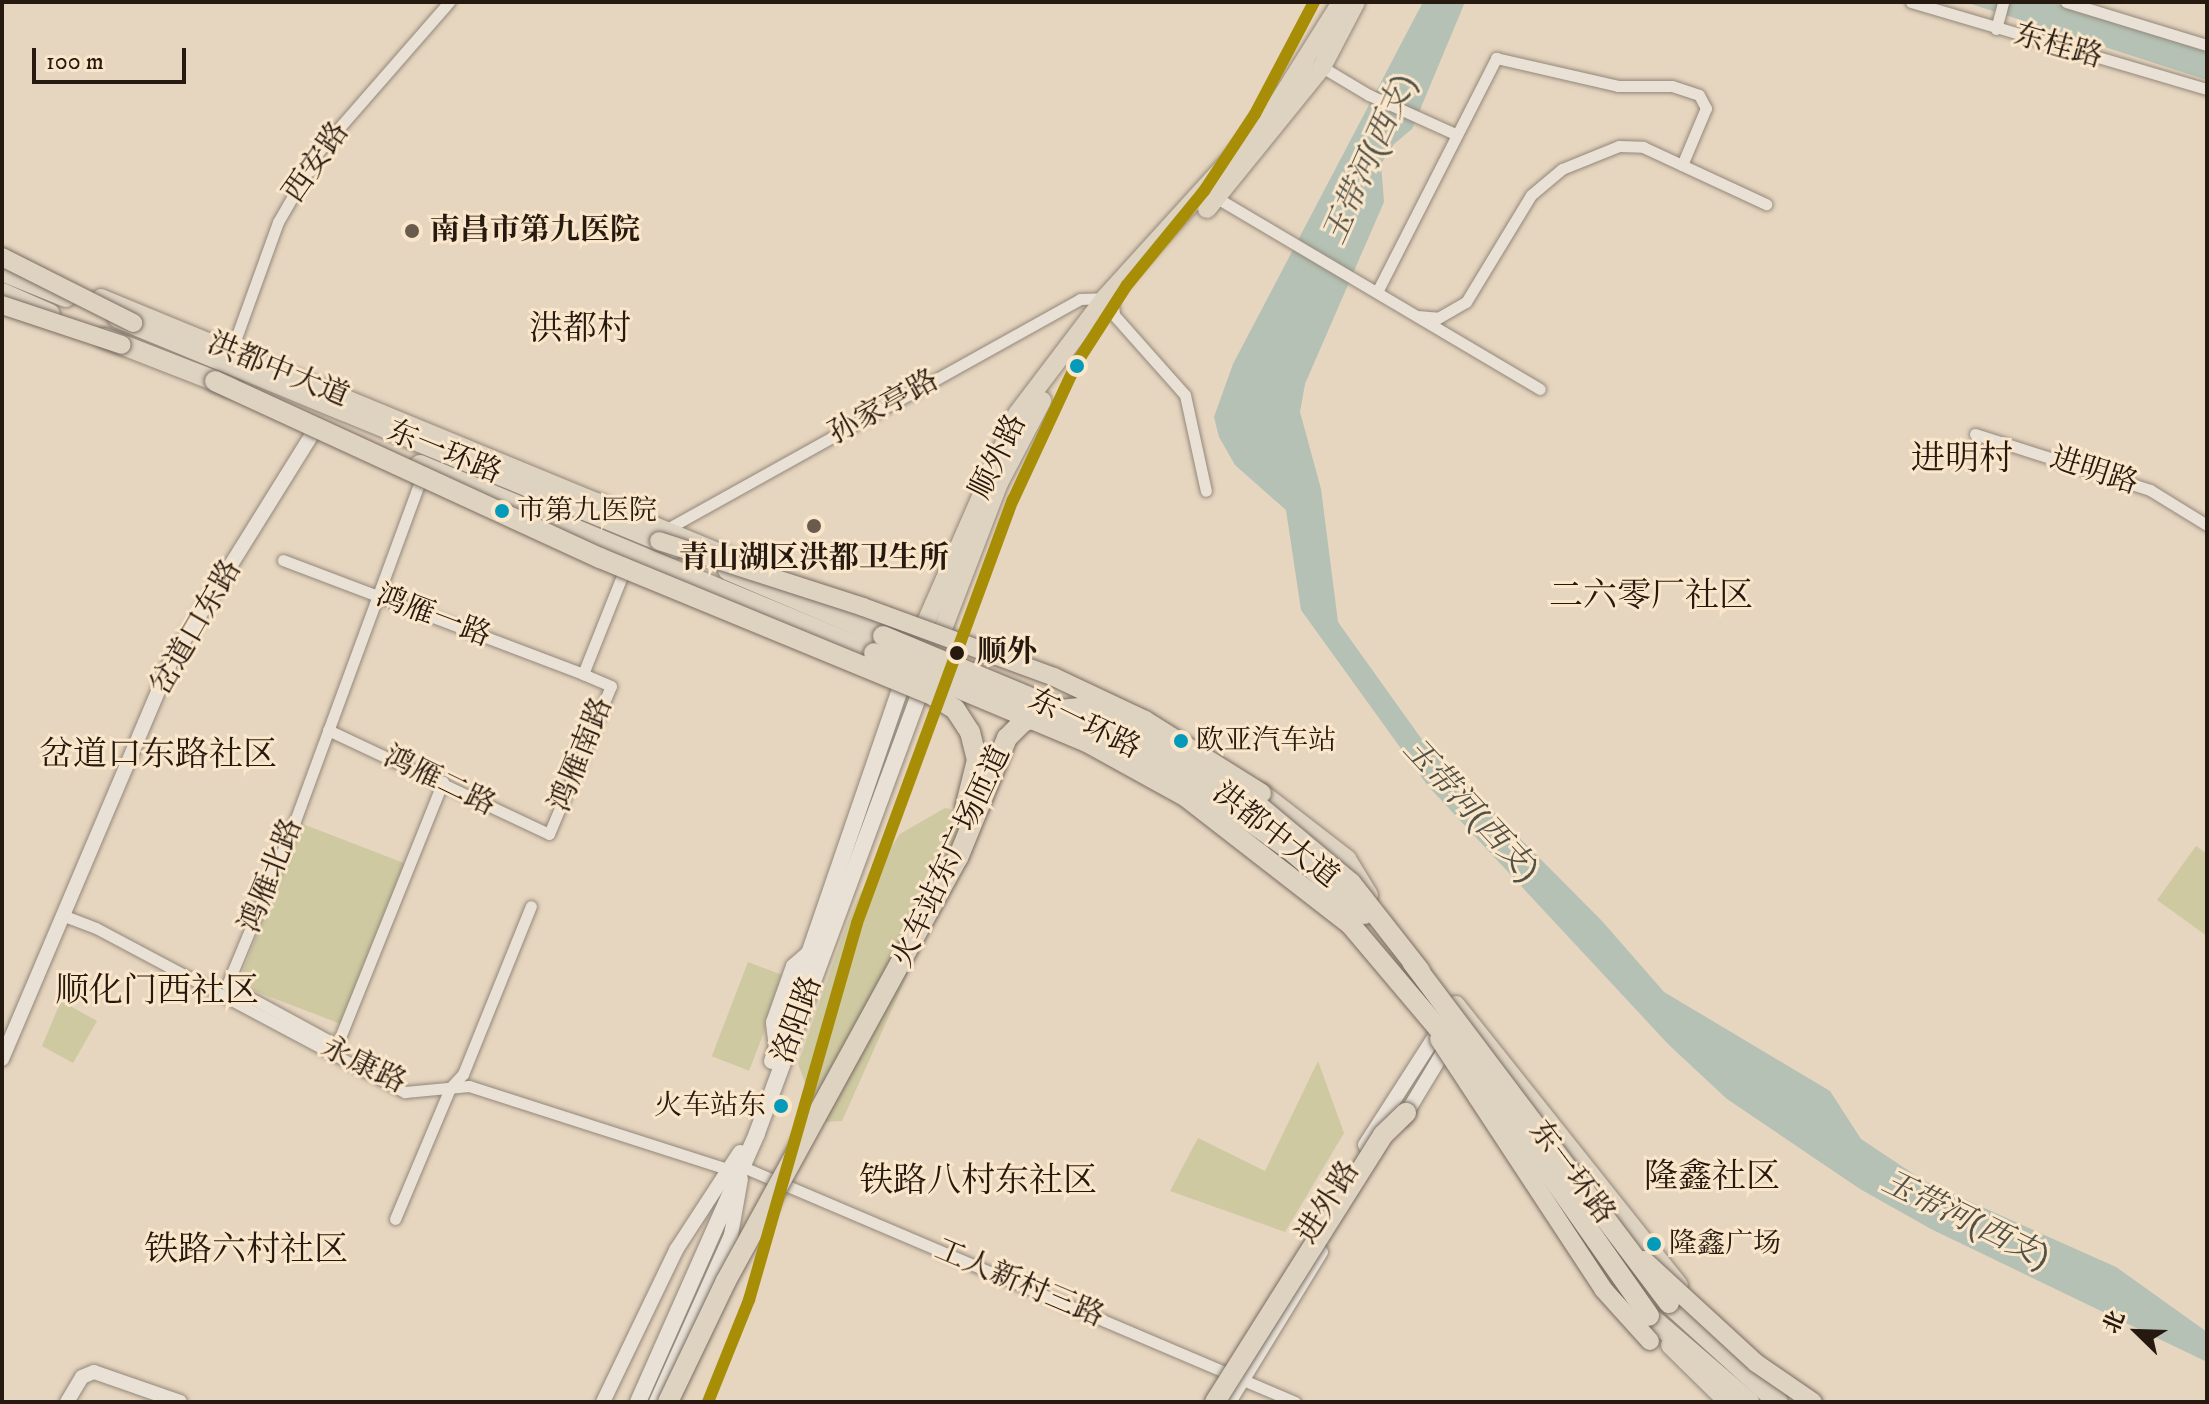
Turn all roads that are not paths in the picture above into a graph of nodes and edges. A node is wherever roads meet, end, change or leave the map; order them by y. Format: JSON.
{"nodes":[{"id":1,"x":449,"y":2,"type":"edge"},
{"id":2,"x":1341,"y":2,"type":"edge"},
{"id":3,"x":1356,"y":2,"type":"edge"},
{"id":4,"x":1911,"y":2,"type":"edge"},
{"id":5,"x":2003,"y":2,"type":"edge"},
{"id":6,"x":2066,"y":2,"type":"edge"},
{"id":7,"x":1996,"y":26,"type":"junction"},
{"id":8,"x":2207,"y":45,"type":"edge"},
{"id":9,"x":1322,"y":67,"type":"junction"},
{"id":10,"x":2207,"y":89,"type":"edge"},
{"id":11,"x":1455,"y":134,"type":"junction"},
{"id":12,"x":1682,"y":165,"type":"junction"},
{"id":13,"x":1217,"y":198,"type":"junction"},
{"id":14,"x":1766,"y":204,"type":"dead end"},
{"id":15,"x":2,"y":258,"type":"edge"},
{"id":16,"x":2,"y":271,"type":"edge"},
{"id":17,"x":1373,"y":290,"type":"junction"},
{"id":18,"x":2,"y":295,"type":"edge"},
{"id":19,"x":1109,"y":301,"type":"junction"},
{"id":20,"x":2,"y":305,"type":"edge"},
{"id":21,"x":1417,"y":316,"type":"junction"},
{"id":22,"x":133,"y":323,"type":"junction"},
{"id":23,"x":122,"y":345,"type":"junction"},
{"id":24,"x":231,"y":352,"type":"junction"},
{"id":25,"x":215,"y":381,"type":"junction"},
{"id":26,"x":1540,"y":389,"type":"dead end"},
{"id":27,"x":316,"y":428,"type":"junction"},
{"id":28,"x":1975,"y":434,"type":"dead end"},
{"id":29,"x":423,"y":472,"type":"junction"},
{"id":30,"x":1206,"y":491,"type":"dead end"},
{"id":31,"x":2207,"y":525,"type":"edge"},
{"id":32,"x":663,"y":535,"type":"junction"},
{"id":33,"x":629,"y":558,"type":"junction"},
{"id":34,"x":283,"y":560,"type":"dead end"},
{"id":35,"x":378,"y":596,"type":"junction"},
{"id":36,"x":918,"y":640,"type":"junction"},
{"id":37,"x":936,"y":647,"type":"junction"},
{"id":38,"x":906,"y":673,"type":"junction"},
{"id":39,"x":583,"y":674,"type":"junction"},
{"id":40,"x":924,"y":681,"type":"junction"},
{"id":41,"x":328,"y":730,"type":"junction"},
{"id":42,"x":443,"y":781,"type":"junction"},
{"id":43,"x":549,"y":834,"type":"joint"},
{"id":44,"x":531,"y":906,"type":"dead end"},
{"id":45,"x":62,"y":915,"type":"junction"},
{"id":46,"x":1392,"y":932,"type":"junction"},
{"id":47,"x":1414,"y":980,"type":"junction"},
{"id":48,"x":878,"y":1009,"type":"junction"},
{"id":49,"x":1463,"y":1013,"type":"junction"},
{"id":50,"x":1440,"y":1040,"type":"junction"},
{"id":51,"x":2,"y":1059,"type":"edge"},
{"id":52,"x":450,"y":1088,"type":"junction"},
{"id":53,"x":1406,"y":1113,"type":"junction"},
{"id":54,"x":737,"y":1163,"type":"junction"},
{"id":55,"x":395,"y":1219,"type":"dead end"},
{"id":56,"x":1618,"y":1235,"type":"junction"},
{"id":57,"x":1224,"y":1371,"type":"junction"},
{"id":58,"x":1243,"y":1379,"type":"junction"},
{"id":59,"x":67,"y":1402,"type":"edge"},
{"id":60,"x":180,"y":1402,"type":"edge"},
{"id":61,"x":603,"y":1402,"type":"edge"},
{"id":62,"x":627,"y":1402,"type":"edge"},
{"id":63,"x":638,"y":1402,"type":"edge"},
{"id":64,"x":656,"y":1402,"type":"edge"},
{"id":65,"x":668,"y":1402,"type":"edge"},
{"id":66,"x":1204,"y":1402,"type":"edge"},
{"id":67,"x":1215,"y":1402,"type":"edge"},
{"id":68,"x":1229,"y":1402,"type":"edge"},
{"id":69,"x":1295,"y":1402,"type":"edge"},
{"id":70,"x":1721,"y":1402,"type":"edge"},
{"id":71,"x":1728,"y":1402,"type":"edge"},
{"id":72,"x":1749,"y":1402,"type":"edge"},
{"id":73,"x":1778,"y":1402,"type":"edge"},
{"id":74,"x":1803,"y":1402,"type":"edge"},
{"id":75,"x":1813,"y":1402,"type":"edge"}],
"edges":[{"from":1,"to":24,"type":"street","name":"西安路"},
{"from":2,"to":19,"type":"main road","name":"顺外路"},
{"from":3,"to":9,"type":"main road","name":"顺外路"},
{"from":4,"to":7,"type":"street","name":"东桂路"},
{"from":5,"to":7,"type":"street"},
{"from":6,"to":8,"type":"street"},
{"from":7,"to":10,"type":"street","name":"东桂路"},
{"from":9,"to":11,"type":"street"},
{"from":9,"to":13,"type":"main road","name":"顺外路"},
{"from":11,"to":12,"type":"street"},
{"from":11,"to":17,"type":"street"},
{"from":12,"to":14,"type":"street"},
{"from":12,"to":21,"type":"street"},
{"from":13,"to":17,"type":"street"},
{"from":13,"to":19,"type":"main road","name":"顺外路"},
{"from":15,"to":22,"type":"main road","bridge":true},
{"from":15,"to":24,"type":"main road","name":"洪都中大道"},
{"from":16,"to":22,"type":"highway","name":"东一环路","bridge":true},
{"from":17,"to":21,"type":"street"},
{"from":18,"to":23,"type":"highway","name":"东一环路","bridge":true},
{"from":18,"to":27,"type":"main road","name":"洪都中大道"},
{"from":19,"to":30,"type":"street"},
{"from":19,"to":32,"type":"street","name":"孙家亭路"},
{"from":19,"to":36,"type":"main road","name":"顺外路"},
{"from":19,"to":37,"type":"main road","name":"顺外路"},
{"from":20,"to":23,"type":"main road","bridge":true},
{"from":21,"to":26,"type":"street"},
{"from":22,"to":32,"type":"highway","name":"东一环路"},
{"from":23,"to":25,"type":"highway","name":"东一环路"},
{"from":24,"to":32,"type":"main road","name":"洪都中大道"},
{"from":25,"to":47,"type":"highway","name":"东一环路","bridge":true},
{"from":25,"to":48,"type":"highway","name":"火车站东广场匝道","bridge":true},
{"from":27,"to":29,"type":"main road","name":"洪都中大道"},
{"from":27,"to":45,"type":"street","name":"岔道口东路"},
{"from":28,"to":31,"type":"street","name":"进明路"},
{"from":29,"to":33,"type":"main road","name":"洪都中大道"},
{"from":29,"to":35,"type":"street","name":"鸿雁北路"},
{"from":32,"to":36,"type":"main road","name":"洪都中大道"},
{"from":32,"to":46,"type":"main road","bridge":true},
{"from":32,"to":47,"type":"highway","name":"东一环路","bridge":true},
{"from":33,"to":38,"type":"main road","name":"洪都中大道"},
{"from":33,"to":39,"type":"street","name":"鸿雁南路"},
{"from":34,"to":35,"type":"street","name":"鸿雁一路"},
{"from":35,"to":39,"type":"street","name":"鸿雁一路"},
{"from":35,"to":41,"type":"street","name":"鸿雁北路"},
{"from":36,"to":37,"type":"main road","name":"洪都中大道"},
{"from":36,"to":38,"type":"main road","name":"顺外路"},
{"from":37,"to":40,"type":"main road","name":"洛阳路"},
{"from":37,"to":46,"type":"main road","name":"洪都中大道"},
{"from":38,"to":40,"type":"main road","name":"洪都中大道"},
{"from":38,"to":54,"type":"main road","name":"洛阳路"},
{"from":39,"to":43,"type":"street","name":"鸿雁南路"},
{"from":40,"to":50,"type":"main road","name":"洪都中大道"},
{"from":40,"to":54,"type":"main road","name":"洛阳路"},
{"from":41,"to":42,"type":"street","name":"鸿雁二路"},
{"from":41,"to":42,"type":"street","name":"鸿雁北路"},
{"from":42,"to":43,"type":"street","name":"鸿雁二路"},
{"from":44,"to":52,"type":"street"},
{"from":45,"to":51,"type":"street","name":"岔道口东路"},
{"from":45,"to":52,"type":"street","name":"永康路"},
{"from":46,"to":49,"type":"main road","name":"洪都中大道"},
{"from":47,"to":48,"type":"highway","name":"火车站东广场匝道","bridge":true},
{"from":47,"to":56,"type":"highway","name":"东一环路","bridge":true},
{"from":47,"to":70,"type":"main road","bridge":true},
{"from":47,"to":72,"type":"highway","name":"东一环路","bridge":true},
{"from":48,"to":65,"type":"highway","name":"火车站东广场匝道","bridge":true},
{"from":49,"to":50,"type":"street","name":"进外路"},
{"from":49,"to":74,"type":"main road","name":"洪都中大道"},
{"from":50,"to":53,"type":"street","name":"进外路"},
{"from":50,"to":57,"type":"street","name":"进外路"},
{"from":50,"to":71,"type":"main road","name":"洪都中大道"},
{"from":52,"to":54,"type":"street","name":"永康路"},
{"from":52,"to":55,"type":"street"},
{"from":53,"to":58,"type":"street","name":"进外路"},
{"from":53,"to":67,"type":"highway","bridge":true},
{"from":54,"to":57,"type":"street","name":"工人新村三路"},
{"from":54,"to":61,"type":"street","name":"洛阳路"},
{"from":54,"to":62,"type":"main road","name":"洛阳路"},
{"from":54,"to":63,"type":"main road","name":"洛阳路"},
{"from":54,"to":64,"type":"street","name":"洛阳路"},
{"from":56,"to":73,"type":"highway","name":"东一环路","bridge":true},
{"from":56,"to":75,"type":"main road","bridge":true},
{"from":57,"to":58,"type":"street","name":"工人新村三路"},
{"from":57,"to":66,"type":"street","name":"进外路"},
{"from":58,"to":68,"type":"street","name":"进外路"},
{"from":58,"to":69,"type":"street","name":"工人新村三路"},
{"from":59,"to":60,"type":"street"}]}
